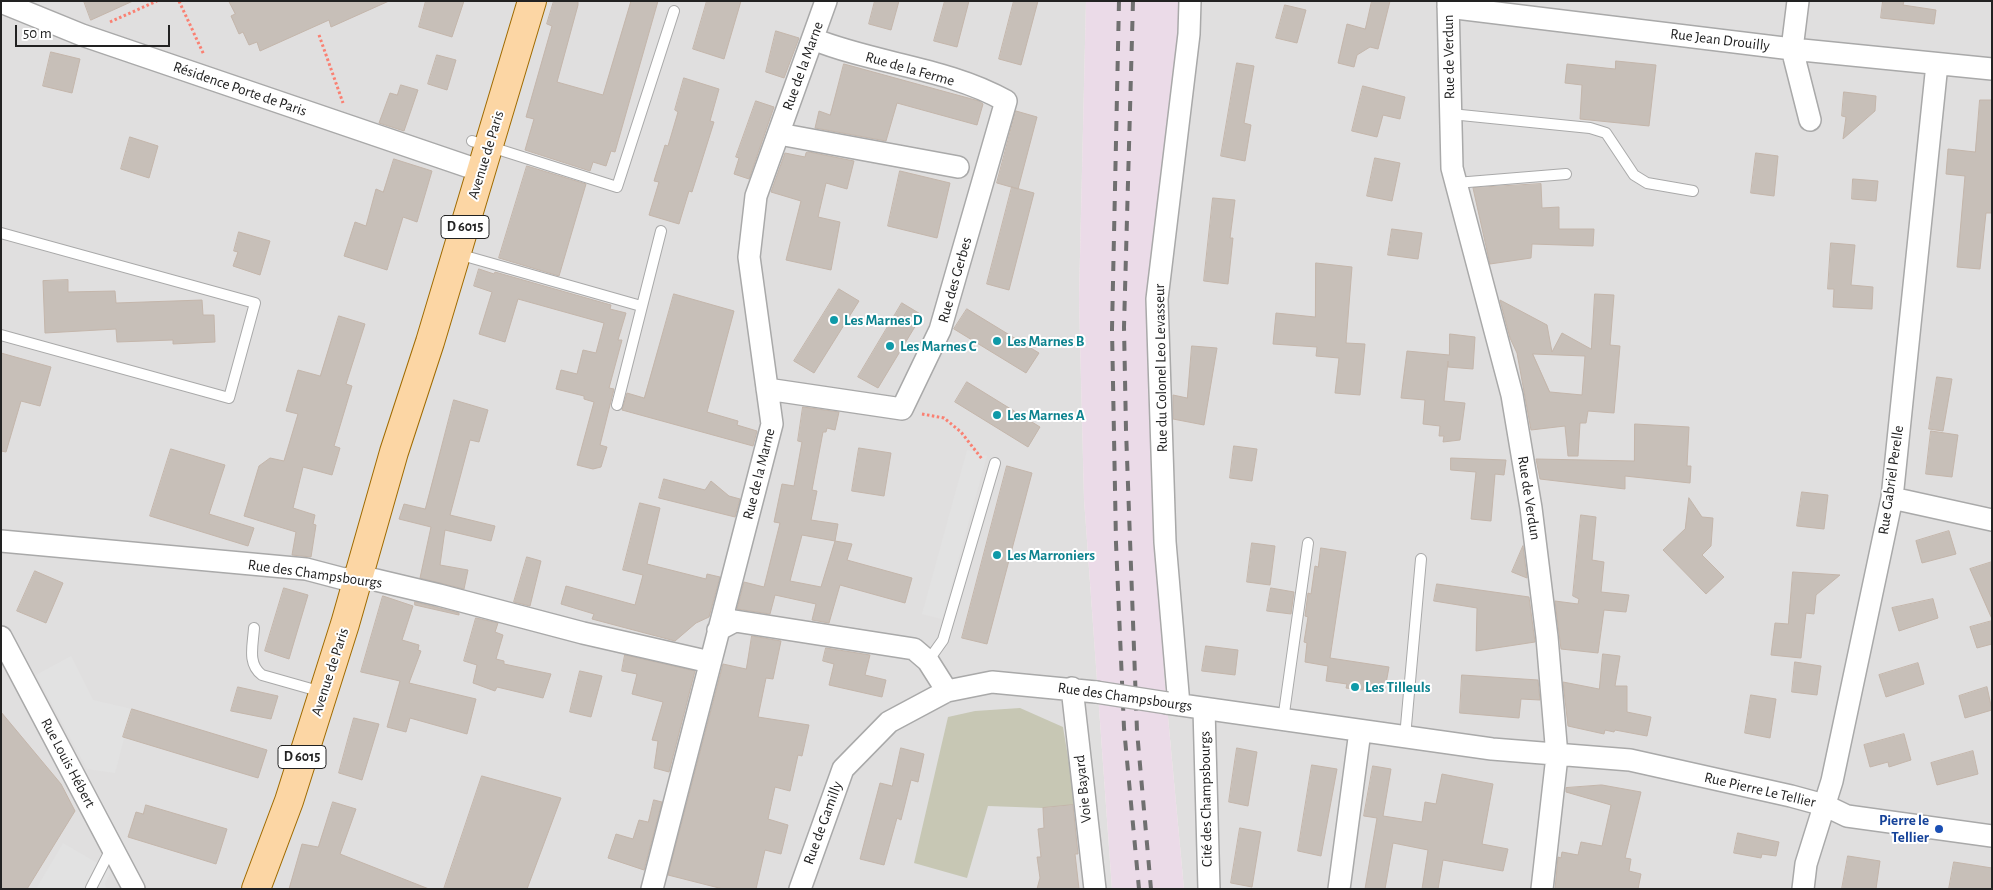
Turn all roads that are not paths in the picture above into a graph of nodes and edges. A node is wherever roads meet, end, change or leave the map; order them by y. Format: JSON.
{"nodes":[{"id":1,"x":513,"y":1,"type":"edge"},
{"id":2,"x":532,"y":1,"type":"edge"},
{"id":3,"x":826,"y":1,"type":"edge"},
{"id":4,"x":1190,"y":1,"type":"edge"},
{"id":5,"x":1798,"y":1,"type":"edge"},
{"id":6,"x":1,"y":2,"type":"edge"},
{"id":7,"x":1448,"y":4,"type":"edge"},
{"id":8,"x":674,"y":12,"type":"dead end"},
{"id":9,"x":813,"y":39,"type":"junction"},
{"id":10,"x":1792,"y":49,"type":"junction"},
{"id":11,"x":1937,"y":64,"type":"junction"},
{"id":12,"x":1992,"y":69,"type":"edge"},
{"id":13,"x":1006,"y":101,"type":"joint"},
{"id":14,"x":1451,"y":114,"type":"junction"},
{"id":15,"x":1810,"y":120,"type":"dead end"},
{"id":16,"x":778,"y":134,"type":"junction"},
{"id":17,"x":476,"y":156,"type":"junction"},
{"id":18,"x":958,"y":167,"type":"dead end"},
{"id":19,"x":1566,"y":174,"type":"dead end"},
{"id":20,"x":1456,"y":183,"type":"junction"},
{"id":21,"x":1693,"y":191,"type":"dead end"},
{"id":22,"x":661,"y":231,"type":"dead end"},
{"id":23,"x":1,"y":234,"type":"edge"},
{"id":24,"x":456,"y":254,"type":"junction"},
{"id":25,"x":641,"y":306,"type":"junction"},
{"id":26,"x":1,"y":335,"type":"edge"},
{"id":27,"x":767,"y":389,"type":"junction"},
{"id":28,"x":617,"y":405,"type":"dead end"},
{"id":29,"x":394,"y":452,"type":"junction"},
{"id":30,"x":995,"y":463,"type":"road end"},
{"id":31,"x":1892,"y":498,"type":"junction"},
{"id":32,"x":1992,"y":520,"type":"edge"},
{"id":33,"x":1,"y":541,"type":"edge"},
{"id":34,"x":1308,"y":543,"type":"dead end"},
{"id":35,"x":1421,"y":559,"type":"dead end"},
{"id":36,"x":359,"y":576,"type":"junction"},
{"id":37,"x":254,"y":628,"type":"dead end"},
{"id":38,"x":718,"y":630,"type":"junction"},
{"id":39,"x":1,"y":637,"type":"edge"},
{"id":40,"x":928,"y":661,"type":"junction"},
{"id":41,"x":710,"y":662,"type":"junction"},
{"id":42,"x":1072,"y":688,"type":"junction"},
{"id":43,"x":947,"y":691,"type":"junction"},
{"id":44,"x":323,"y":693,"type":"junction"},
{"id":45,"x":1173,"y":704,"type":"junction"},
{"id":46,"x":1204,"y":709,"type":"junction"},
{"id":47,"x":1283,"y":720,"type":"junction"},
{"id":48,"x":1360,"y":731,"type":"junction"},
{"id":49,"x":1405,"y":737,"type":"junction"},
{"id":50,"x":1556,"y":756,"type":"junction"},
{"id":51,"x":1824,"y":805,"type":"junction"},
{"id":52,"x":1992,"y":836,"type":"edge"},
{"id":53,"x":112,"y":846,"type":"junction"},
{"id":54,"x":92,"y":888,"type":"edge"},
{"id":55,"x":134,"y":889,"type":"edge"},
{"id":56,"x":256,"y":889,"type":"edge"},
{"id":57,"x":652,"y":889,"type":"edge"},
{"id":58,"x":800,"y":889,"type":"edge"},
{"id":59,"x":1095,"y":889,"type":"edge"},
{"id":60,"x":1209,"y":889,"type":"edge"},
{"id":61,"x":1339,"y":889,"type":"edge"},
{"id":62,"x":1542,"y":889,"type":"edge"},
{"id":63,"x":1802,"y":889,"type":"edge"}],
"edges":[{"from":1,"to":17,"type":"main road","name":"Avenue de Paris","number":"D 6015"},
{"from":2,"to":17,"type":"main road","name":"Avenue de Paris","number":"D 6015"},
{"from":3,"to":9,"type":"street","name":"Rue de la Marne"},
{"from":4,"to":45,"type":"street","name":"Rue du Colonel Leo Levasseur"},
{"from":5,"to":10,"type":"street"},
{"from":6,"to":17,"type":"street","name":"Résidence Porte de Paris"},
{"from":7,"to":10,"type":"street","name":"Rue Jean Drouilly"},
{"from":7,"to":14,"type":"street","name":"Rue de Verdun"},
{"from":8,"to":17,"type":"lane"},
{"from":9,"to":13,"type":"street","name":"Rue de la Ferme"},
{"from":9,"to":16,"type":"street","name":"Rue de la Marne"},
{"from":10,"to":11,"type":"street","name":"Rue Jean Drouilly"},
{"from":10,"to":15,"type":"street"},
{"from":11,"to":12,"type":"street","name":"Rue Jean Drouilly"},
{"from":11,"to":31,"type":"street","name":"Rue Gabriel Perelle"},
{"from":13,"to":27,"type":"street","name":"Rue des Gerbes"},
{"from":14,"to":20,"type":"street","name":"Rue de Verdun"},
{"from":14,"to":21,"type":"lane","name":"Rue de Verdun"},
{"from":16,"to":18,"type":"street"},
{"from":16,"to":27,"type":"street","name":"Rue de la Marne"},
{"from":17,"to":24,"type":"main road","name":"Avenue de Paris","number":"D 6015"},
{"from":17,"to":29,"type":"main road","name":"Avenue de Paris","number":"D 6015"},
{"from":19,"to":20,"type":"lane"},
{"from":20,"to":50,"type":"street","name":"Rue de Verdun"},
{"from":22,"to":25,"type":"lane"},
{"from":23,"to":26,"type":"lane"},
{"from":24,"to":25,"type":"lane"},
{"from":24,"to":29,"type":"main road","name":"Avenue de Paris","number":"D 6015"},
{"from":25,"to":28,"type":"lane"},
{"from":27,"to":38,"type":"street","name":"Rue de la Marne"},
{"from":29,"to":36,"type":"main road","name":"Avenue de Paris","number":"D 6015"},
{"from":30,"to":40,"type":"lane"},
{"from":31,"to":32,"type":"street"},
{"from":31,"to":51,"type":"street","name":"Rue Gabriel Perelle"},
{"from":33,"to":36,"type":"street","name":"Rue des Champsbourgs"},
{"from":34,"to":47,"type":"lane"},
{"from":35,"to":49,"type":"lane"},
{"from":36,"to":41,"type":"street","name":"Rue des Champsbourgs"},
{"from":36,"to":44,"type":"main road","name":"Avenue de Paris","number":"D 6015"},
{"from":37,"to":44,"type":"lane"},
{"from":38,"to":40,"type":"street"},
{"from":38,"to":41,"type":"street","name":"Rue de la Marne"},
{"from":39,"to":53,"type":"street","name":"Rue Louis Hébert"},
{"from":40,"to":43,"type":"street"},
{"from":41,"to":57,"type":"street","name":"Rue de la Marne"},
{"from":42,"to":43,"type":"street","name":"Rue des Champsbourgs"},
{"from":42,"to":45,"type":"street","name":"Rue des Champsbourgs","bridge":true},
{"from":42,"to":59,"type":"street","name":"Voie Bayard"},
{"from":43,"to":58,"type":"street","name":"Rue de Gamilly"},
{"from":44,"to":56,"type":"main road","name":"Avenue de Paris","number":"D 6015"},
{"from":45,"to":46,"type":"street","name":"Rue des Champsbourgs"},
{"from":46,"to":47,"type":"street","name":"Rue des Champsbourgs"},
{"from":46,"to":60,"type":"street","name":"Cité des Champsbourgs"},
{"from":47,"to":48,"type":"street","name":"Rue des Champsbourgs"},
{"from":48,"to":49,"type":"street","name":"Rue des Champsbourgs"},
{"from":48,"to":61,"type":"street"},
{"from":49,"to":50,"type":"street","name":"Rue des Champsbourgs"},
{"from":50,"to":51,"type":"street","name":"Rue Pierre Le Tellier"},
{"from":50,"to":62,"type":"street","name":"Rue de Verdun"},
{"from":51,"to":52,"type":"street","name":"Rue Pierre Le Tellier"},
{"from":51,"to":63,"type":"street","name":"Rue Gabriel Perelle"},
{"from":53,"to":54,"type":"lane"},
{"from":53,"to":55,"type":"street","name":"Rue Louis Hébert"}]}
